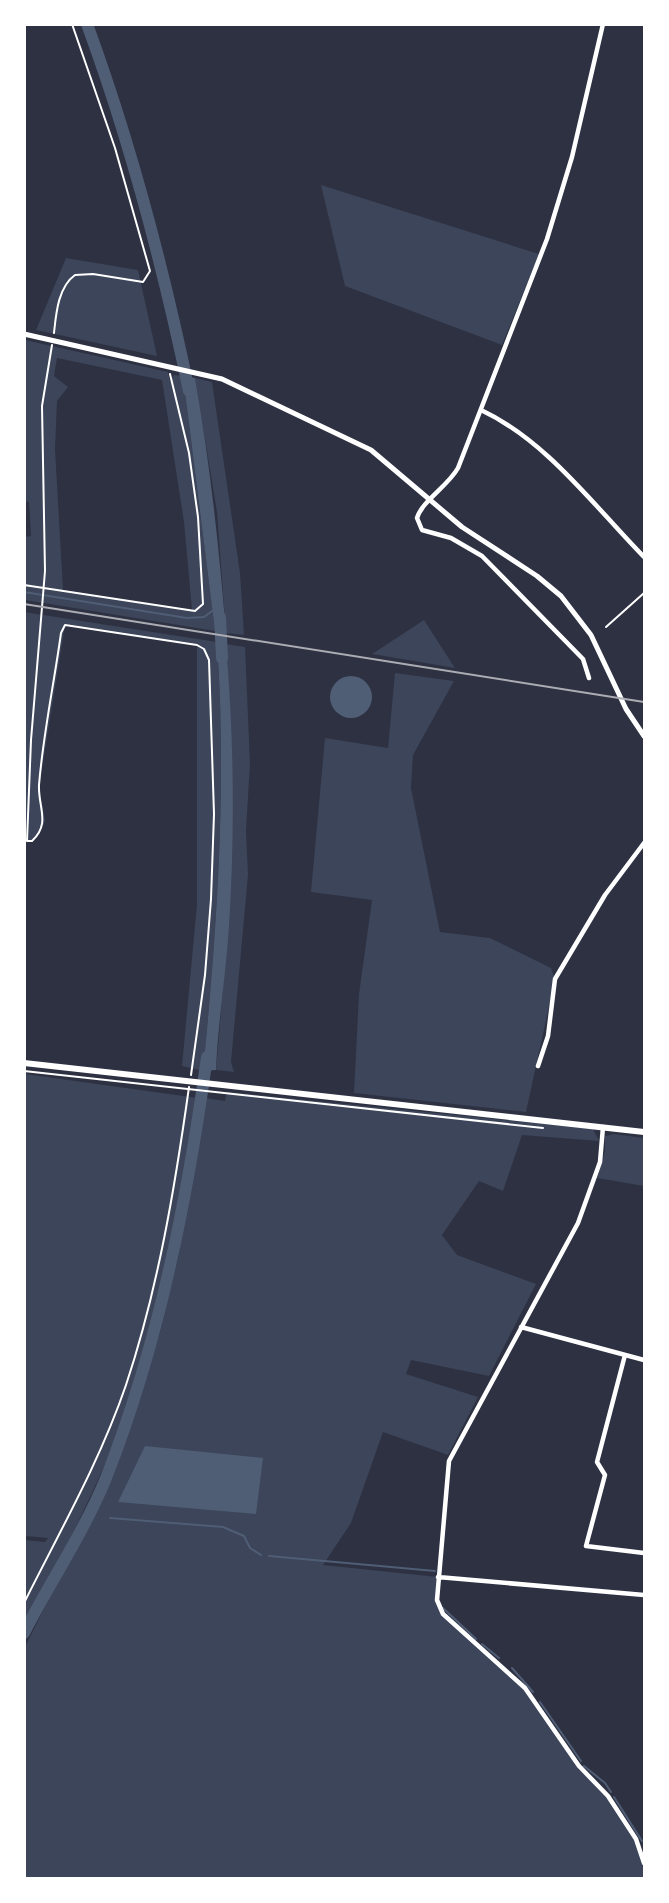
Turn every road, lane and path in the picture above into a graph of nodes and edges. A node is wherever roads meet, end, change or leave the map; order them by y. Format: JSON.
{"nodes":[{"id":1,"x":72,"y":24,"type":"edge"},
{"id":2,"x":603,"y":24,"type":"edge"},
{"id":3,"x":24,"y":334,"type":"edge"},
{"id":4,"x":52,"y":343,"type":"junction"},
{"id":5,"x":171,"y":369,"type":"junction"},
{"id":6,"x":481,"y":410,"type":"junction"},
{"id":7,"x":432,"y":500,"type":"junction"},
{"id":8,"x":645,"y":557,"type":"edge"},
{"id":9,"x":24,"y":585,"type":"edge"},
{"id":10,"x":645,"y":593,"type":"edge"},
{"id":11,"x":606,"y":627,"type":"dead end"},
{"id":12,"x":589,"y":677,"type":"dead end"},
{"id":13,"x":645,"y":736,"type":"edge"},
{"id":14,"x":645,"y":843,"type":"edge"},
{"id":15,"x":24,"y":1063,"type":"edge"},
{"id":16,"x":538,"y":1066,"type":"dead end"},
{"id":17,"x":24,"y":1071,"type":"edge"},
{"id":18,"x":192,"y":1083,"type":"junction"},
{"id":19,"x":191,"y":1091,"type":"junction"},
{"id":20,"x":603,"y":1127,"type":"junction"},
{"id":21,"x":548,"y":1129,"type":"dead end"},
{"id":22,"x":645,"y":1132,"type":"edge"},
{"id":23,"x":521,"y":1328,"type":"junction"},
{"id":24,"x":625,"y":1355,"type":"junction"},
{"id":25,"x":645,"y":1360,"type":"edge"},
{"id":26,"x":645,"y":1553,"type":"edge"},
{"id":27,"x":438,"y":1577,"type":"junction"},
{"id":28,"x":645,"y":1595,"type":"edge"},
{"id":29,"x":24,"y":1602,"type":"edge"},
{"id":30,"x":642,"y":1847,"type":"edge"},
{"id":31,"x":645,"y":1863,"type":"edge"}],
"edges":[{"from":1,"to":4,"type":"path"},
{"from":2,"to":6,"type":"street"},
{"from":3,"to":4,"type":"street"},
{"from":4,"to":5,"type":"street"},
{"from":4,"to":18,"type":"path"},
{"from":5,"to":7,"type":"street"},
{"from":5,"to":9,"type":"path"},
{"from":6,"to":7,"type":"street"},
{"from":6,"to":8,"type":"street"},
{"from":7,"to":12,"type":"street"},
{"from":7,"to":13,"type":"street"},
{"from":10,"to":11,"type":"lane"},
{"from":14,"to":16,"type":"street"},
{"from":15,"to":18,"type":"main road"},
{"from":17,"to":19,"type":"path"},
{"from":18,"to":20,"type":"main road"},
{"from":19,"to":21,"type":"path"},
{"from":19,"to":29,"type":"path"},
{"from":20,"to":22,"type":"main road"},
{"from":20,"to":23,"type":"street"},
{"from":23,"to":24,"type":"street"},
{"from":23,"to":27,"type":"street"},
{"from":24,"to":25,"type":"street"},
{"from":24,"to":26,"type":"street"},
{"from":27,"to":28,"type":"street"},
{"from":27,"to":30,"type":"street"},
{"from":30,"to":31,"type":"street"}]}
